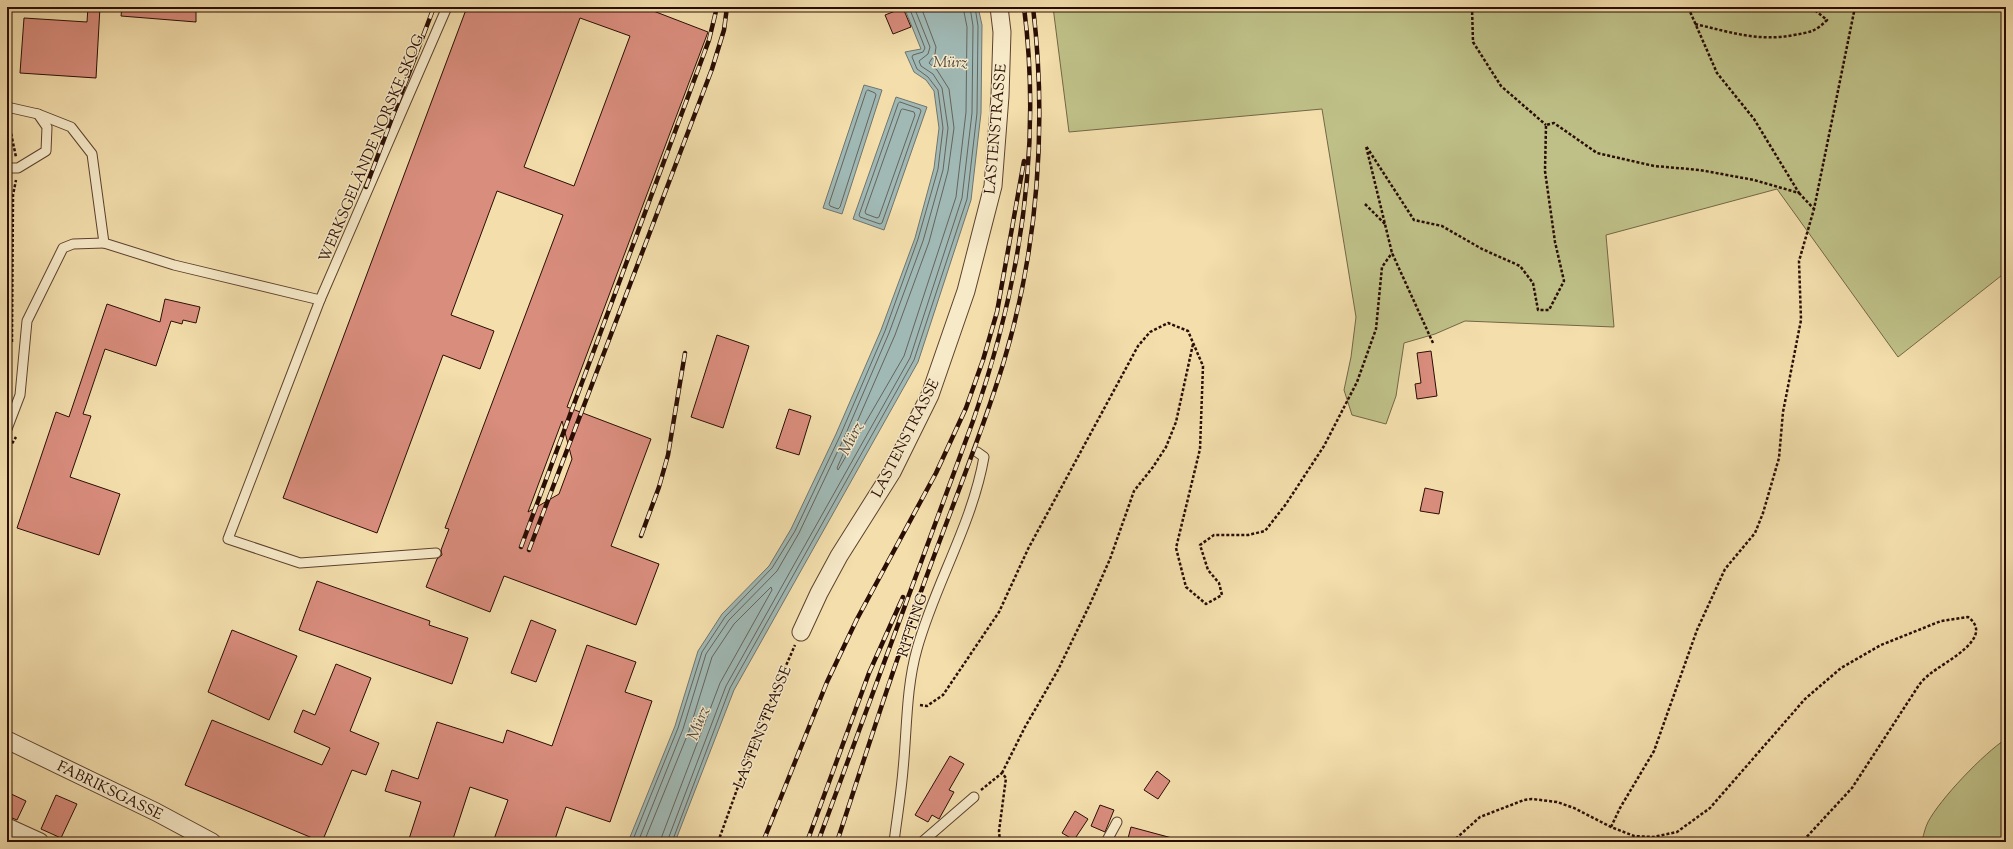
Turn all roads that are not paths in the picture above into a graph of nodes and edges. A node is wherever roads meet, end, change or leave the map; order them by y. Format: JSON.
{"nodes":[{"id":1,"x":447,"y":7,"type":"edge"},
{"id":2,"x":999,"y":7,"type":"edge"},
{"id":3,"x":7,"y":107,"type":"edge"},
{"id":4,"x":38,"y":114,"type":"junction"},
{"id":5,"x":7,"y":168,"type":"edge"},
{"id":6,"x":104,"y":243,"type":"junction"},
{"id":7,"x":320,"y":300,"type":"junction"},
{"id":8,"x":7,"y":429,"type":"edge"},
{"id":9,"x":977,"y":452,"type":"dead end"},
{"id":10,"x":436,"y":553,"type":"dead end"},
{"id":11,"x":801,"y":632,"type":"road end"},
{"id":12,"x":7,"y":740,"type":"edge"},
{"id":13,"x":974,"y":797,"type":"road end"},
{"id":14,"x":1117,"y":822,"type":"dead end"},
{"id":15,"x":7,"y":827,"type":"edge"},
{"id":16,"x":40,"y":842,"type":"edge"},
{"id":17,"x":212,"y":842,"type":"edge"},
{"id":18,"x":894,"y":842,"type":"edge"},
{"id":19,"x":922,"y":842,"type":"edge"},
{"id":20,"x":1106,"y":842,"type":"edge"}],
"edges":[{"from":1,"to":7,"type":"lane","name":"WERKSGELÄNDE NORSKE SKOG"},
{"from":2,"to":11,"type":"street","name":"LASTENSTRASSE"},
{"from":3,"to":4,"type":"lane"},
{"from":4,"to":5,"type":"lane"},
{"from":4,"to":6,"type":"lane"},
{"from":6,"to":7,"type":"lane"},
{"from":6,"to":8,"type":"lane"},
{"from":7,"to":10,"type":"lane","name":"WERKSGELÄNDE NORSKE SKOG"},
{"from":9,"to":18,"type":"lane","name":"RITTING"},
{"from":12,"to":17,"type":"street","name":"FABRIKSGASSE"},
{"from":13,"to":19,"type":"lane"},
{"from":14,"to":20,"type":"lane"},
{"from":15,"to":16,"type":"street"}]}
